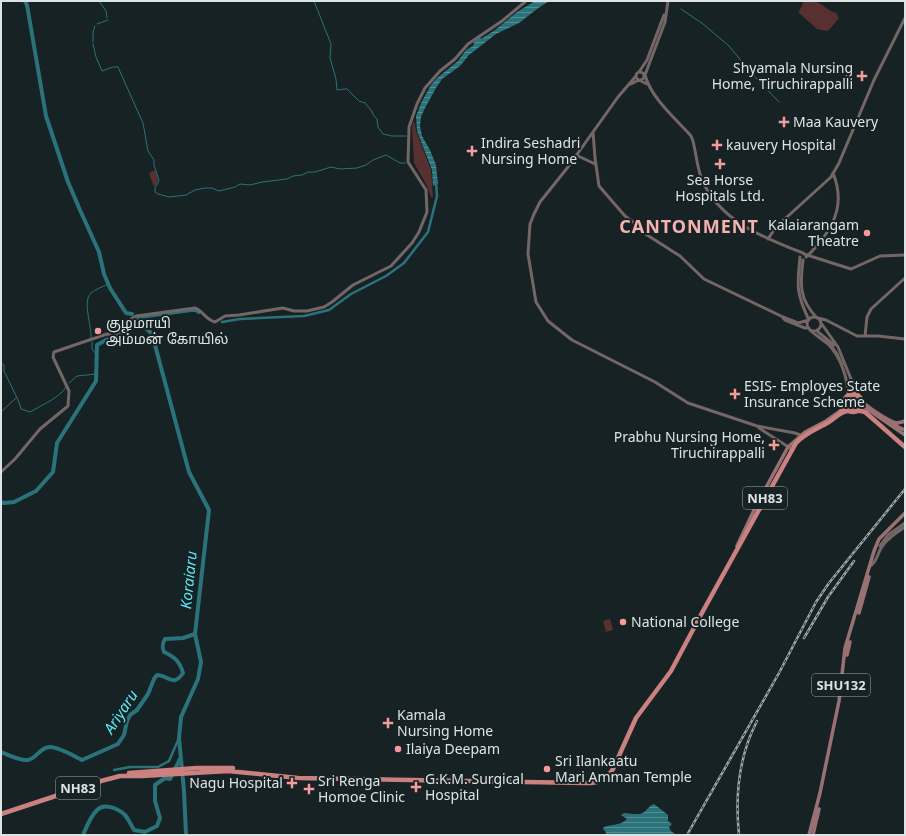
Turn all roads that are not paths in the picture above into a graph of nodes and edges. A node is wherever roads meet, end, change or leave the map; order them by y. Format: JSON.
{"nodes":[{"id":1,"x":526,"y":1,"type":"edge"},
{"id":2,"x":668,"y":1,"type":"edge"},
{"id":3,"x":905,"y":18,"type":"edge"},
{"id":4,"x":648,"y":63,"type":"junction"},
{"id":5,"x":639,"y":72,"type":"junction"},
{"id":6,"x":644,"y":75,"type":"junction"},
{"id":7,"x":636,"y":76,"type":"junction"},
{"id":8,"x":639,"y":80,"type":"junction"},
{"id":9,"x":630,"y":84,"type":"junction"},
{"id":10,"x":647,"y":84,"type":"junction"},
{"id":11,"x":593,"y":132,"type":"junction"},
{"id":12,"x":576,"y":155,"type":"junction"},
{"id":13,"x":596,"y":164,"type":"junction"},
{"id":14,"x":833,"y":173,"type":"junction"},
{"id":15,"x":768,"y":239,"type":"junction"},
{"id":16,"x":795,"y":250,"type":"junction"},
{"id":17,"x":905,"y":254,"type":"edge"},
{"id":18,"x":806,"y":255,"type":"junction"},
{"id":19,"x":801,"y":258,"type":"junction"},
{"id":20,"x":905,"y":278,"type":"edge"},
{"id":21,"x":783,"y":317,"type":"junction"},
{"id":22,"x":817,"y":318,"type":"junction"},
{"id":23,"x":809,"y":320,"type":"junction"},
{"id":24,"x":821,"y":323,"type":"junction"},
{"id":25,"x":811,"y":330,"type":"junction"},
{"id":26,"x":818,"y":332,"type":"junction"},
{"id":27,"x":865,"y":336,"type":"junction"},
{"id":28,"x":905,"y":340,"type":"edge"},
{"id":29,"x":851,"y":379,"type":"junction"},
{"id":30,"x":846,"y":382,"type":"junction"},
{"id":31,"x":846,"y":400,"type":"junction"},
{"id":32,"x":860,"y":401,"type":"junction"},
{"id":33,"x":855,"y":409,"type":"junction"},
{"id":34,"x":848,"y":410,"type":"junction"},
{"id":35,"x":905,"y":421,"type":"edge"},
{"id":36,"x":890,"y":425,"type":"junction"},
{"id":37,"x":757,"y":426,"type":"junction"},
{"id":38,"x":905,"y":430,"type":"edge"},
{"id":39,"x":803,"y":435,"type":"junction"},
{"id":40,"x":905,"y":435,"type":"edge"},
{"id":41,"x":905,"y":446,"type":"edge"},
{"id":42,"x":788,"y":447,"type":"junction"},
{"id":43,"x":792,"y":450,"type":"junction"},
{"id":44,"x":1,"y":472,"type":"edge"},
{"id":45,"x":905,"y":514,"type":"edge"},
{"id":46,"x":905,"y":523,"type":"edge"},
{"id":47,"x":905,"y":527,"type":"edge"},
{"id":48,"x":739,"y":546,"type":"junction"},
{"id":49,"x":734,"y":553,"type":"junction"},
{"id":50,"x":872,"y":563,"type":"junction"},
{"id":51,"x":1,"y":812,"type":"edge"},
{"id":52,"x":816,"y":817,"type":"junction"},
{"id":53,"x":809,"y":835,"type":"edge"},
{"id":54,"x":813,"y":835,"type":"edge"}],
"edges":[{"from":1,"to":44,"type":"street"},
{"from":2,"to":4,"type":"street"},
{"from":3,"to":14,"type":"street"},
{"from":4,"to":5,"type":"street"},
{"from":4,"to":6,"type":"street"},
{"from":5,"to":6,"type":"street"},
{"from":5,"to":7,"type":"street"},
{"from":6,"to":8,"type":"street"},
{"from":6,"to":10,"type":"street"},
{"from":7,"to":8,"type":"street"},
{"from":7,"to":9,"type":"street"},
{"from":8,"to":9,"type":"street"},
{"from":8,"to":10,"type":"street"},
{"from":9,"to":11,"type":"street"},
{"from":10,"to":15,"type":"street"},
{"from":11,"to":12,"type":"street"},
{"from":11,"to":13,"type":"street"},
{"from":12,"to":13,"type":"street"},
{"from":12,"to":37,"type":"street"},
{"from":13,"to":21,"type":"street"},
{"from":14,"to":15,"type":"street"},
{"from":14,"to":18,"type":"street"},
{"from":15,"to":16,"type":"street"},
{"from":16,"to":18,"type":"street"},
{"from":16,"to":19,"type":"street"},
{"from":17,"to":18,"type":"street"},
{"from":18,"to":19,"type":"street"},
{"from":18,"to":19,"type":"street"},
{"from":19,"to":22,"type":"street"},
{"from":19,"to":23,"type":"street"},
{"from":20,"to":27,"type":"street"},
{"from":21,"to":23,"type":"street"},
{"from":21,"to":25,"type":"street"},
{"from":22,"to":23,"type":"street"},
{"from":22,"to":24,"type":"street"},
{"from":22,"to":27,"type":"street"},
{"from":23,"to":25,"type":"street"},
{"from":24,"to":26,"type":"street"},
{"from":24,"to":29,"type":"street"},
{"from":25,"to":26,"type":"street"},
{"from":25,"to":30,"type":"street"},
{"from":26,"to":31,"type":"street"},
{"from":26,"to":32,"type":"street"},
{"from":27,"to":28,"type":"street"},
{"from":29,"to":30,"type":"street"},
{"from":29,"to":32,"type":"street"},
{"from":30,"to":31,"type":"street"},
{"from":31,"to":32,"type":"highway"},
{"from":31,"to":33,"type":"main road"},
{"from":31,"to":34,"type":"highway"},
{"from":31,"to":39,"type":"main road"},
{"from":31,"to":48,"type":"highway","number":"NH83"},
{"from":32,"to":33,"type":"highway"},
{"from":32,"to":35,"type":"main road"},
{"from":32,"to":36,"type":"main road"},
{"from":32,"to":41,"type":"highway"},
{"from":33,"to":34,"type":"highway"},
{"from":33,"to":39,"type":"main road","number":"NH83"},
{"from":33,"to":41,"type":"highway"},
{"from":34,"to":43,"type":"highway"},
{"from":36,"to":38,"type":"main road"},
{"from":36,"to":40,"type":"main road"},
{"from":37,"to":39,"type":"street"},
{"from":37,"to":42,"type":"street"},
{"from":39,"to":42,"type":"main road"},
{"from":39,"to":43,"type":"main road","number":"NH83"},
{"from":42,"to":43,"type":"street"},
{"from":42,"to":49,"type":"main road"},
{"from":43,"to":48,"type":"highway","number":"NH83"},
{"from":43,"to":49,"type":"main road","number":"NH83"},
{"from":45,"to":50,"type":"main road","number":"SHU132"},
{"from":46,"to":50,"type":"street"},
{"from":47,"to":50,"type":"street"},
{"from":48,"to":49,"type":"highway"},
{"from":49,"to":51,"type":"highway","number":"NH83"},
{"from":50,"to":52,"type":"main road","number":"SHU132"},
{"from":52,"to":53,"type":"main road","number":"SHU132"},
{"from":52,"to":54,"type":"main road","number":"SHU132"}]}
